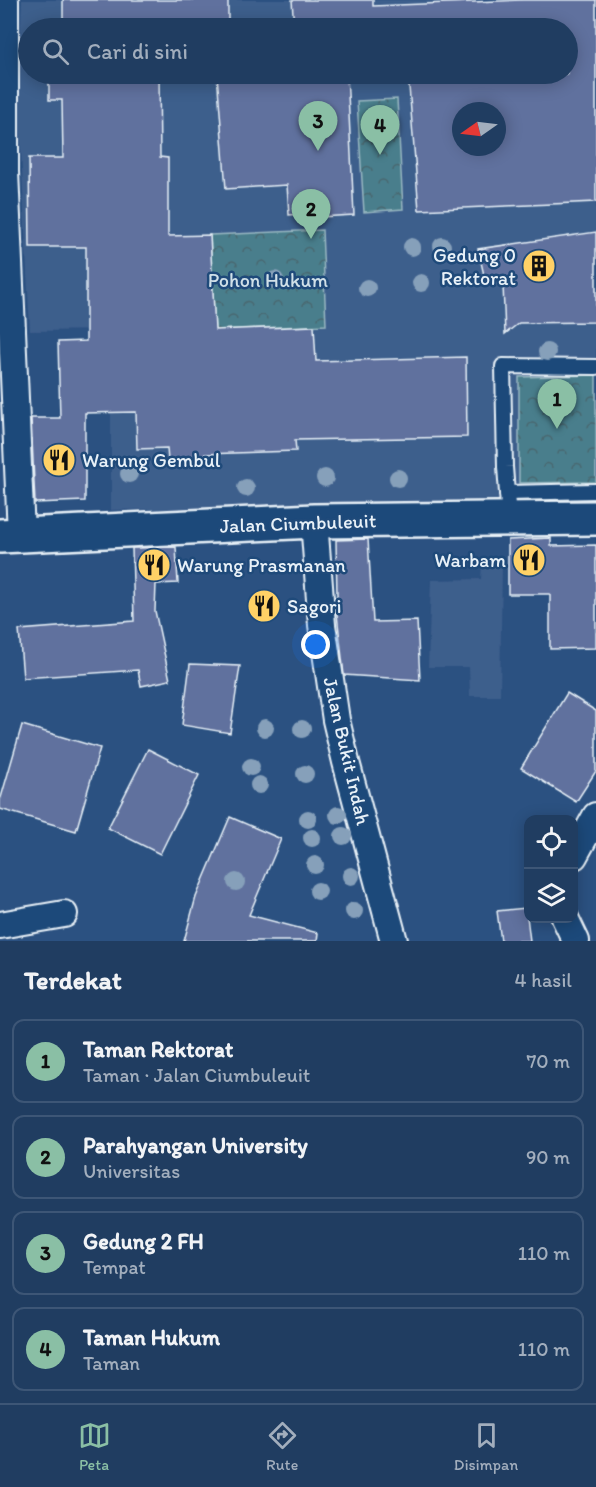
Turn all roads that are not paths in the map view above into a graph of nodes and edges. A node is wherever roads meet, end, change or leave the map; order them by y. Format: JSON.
{"nodes":[{"id":1,"x":5,"y":0,"type":"edge"},
{"id":2,"x":596,"y":367,"type":"edge"},
{"id":3,"x":596,"y":491,"type":"edge"},
{"id":4,"x":508,"y":506,"type":"junction"},
{"id":5,"x":596,"y":518,"type":"edge"},
{"id":6,"x":314,"y":521,"type":"junction"},
{"id":7,"x":10,"y":535,"type":"edge"},
{"id":8,"x":596,"y":816,"type":"edge"},
{"id":9,"x":578,"y":847,"type":"edge"},
{"id":10,"x":63,"y":914,"type":"dead end"},
{"id":11,"x":567,"y":923,"type":"edge"},
{"id":12,"x":0,"y":925,"type":"edge"},
{"id":13,"x":394,"y":941,"type":"edge"},
{"id":14,"x":576,"y":941,"type":"edge"}],
"edges":[{"from":1,"to":7,"type":"street"},
{"from":2,"to":4,"type":"lane"},
{"from":3,"to":4,"type":"lane"},
{"from":4,"to":5,"type":"main road","name":"Jalan Ciumbuleuit"},
{"from":4,"to":6,"type":"main road","name":"Jalan Ciumbuleuit"},
{"from":6,"to":7,"type":"main road","name":"Jalan Ciumbuleuit"},
{"from":6,"to":13,"type":"street","name":"Jalan Bukit Indah"},
{"from":8,"to":9,"type":"street"},
{"from":10,"to":12,"type":"street"},
{"from":11,"to":14,"type":"street"}]}
